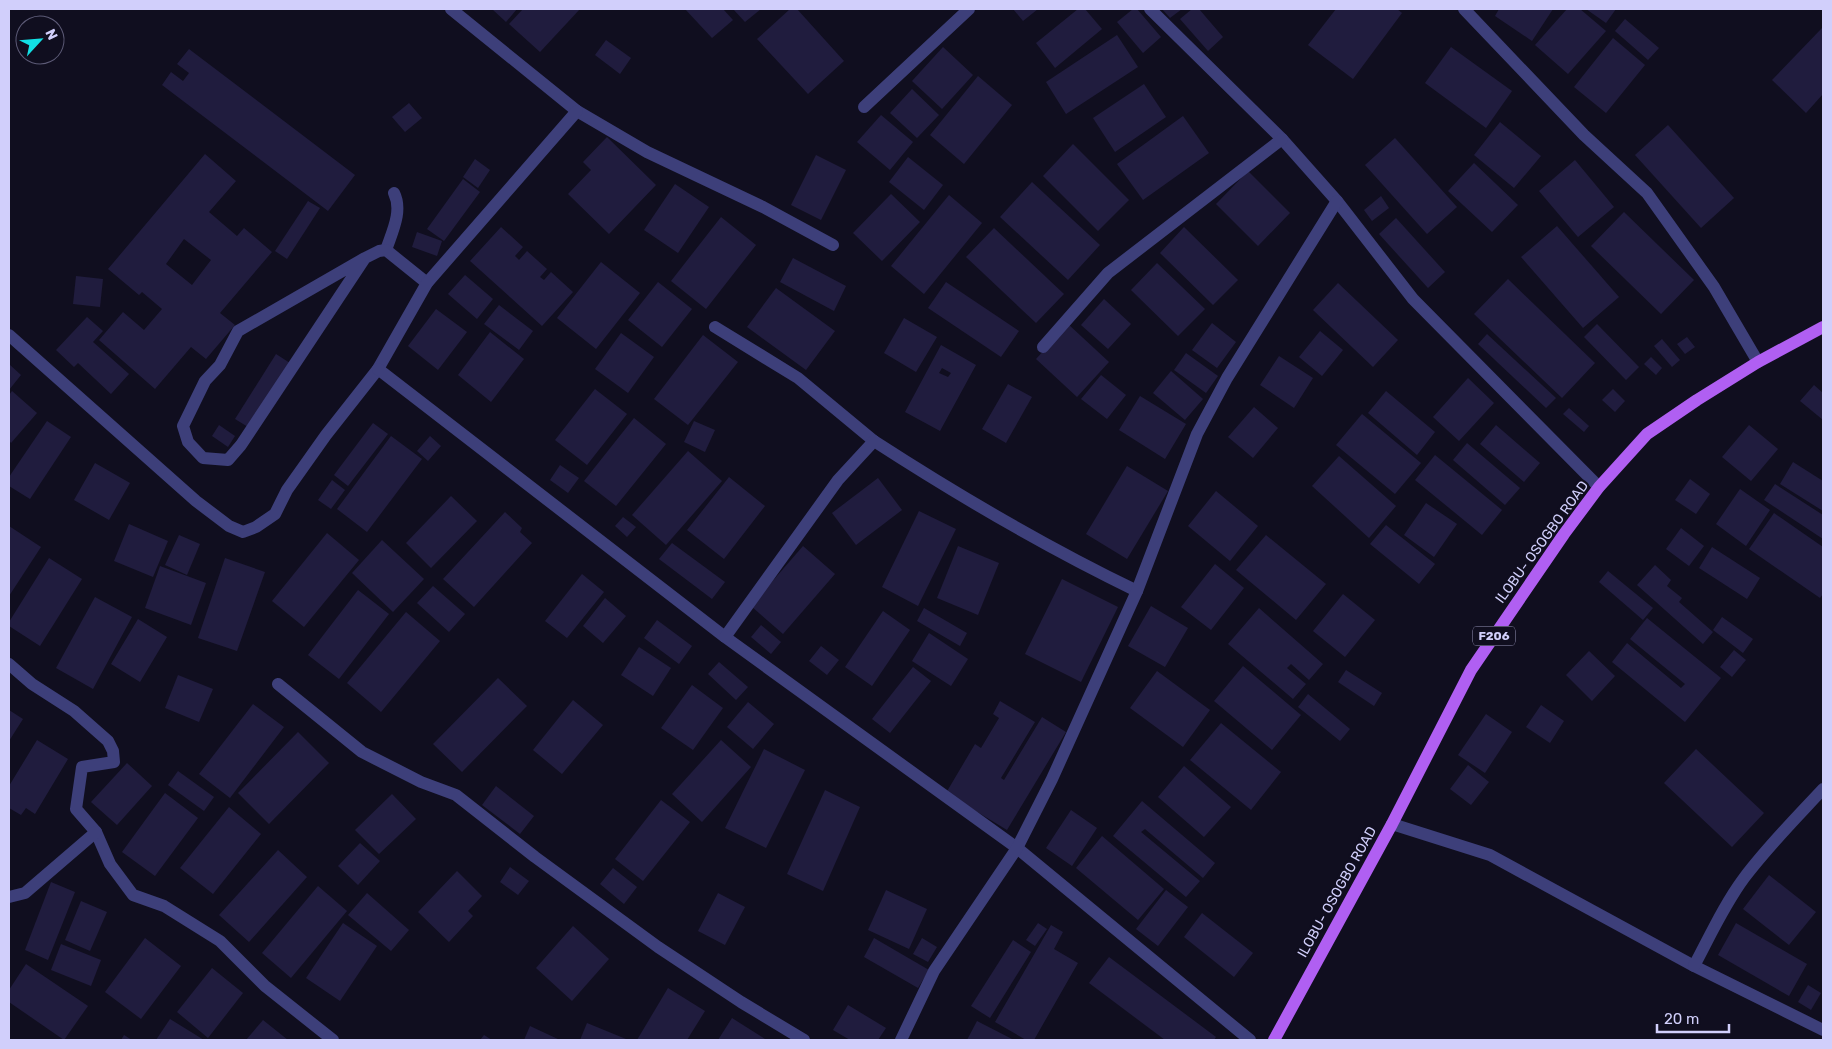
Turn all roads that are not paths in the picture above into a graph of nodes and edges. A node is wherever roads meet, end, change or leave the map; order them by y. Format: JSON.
{"nodes":[{"id":1,"x":451,"y":9,"type":"edge"},
{"id":2,"x":969,"y":9,"type":"edge"},
{"id":3,"x":1150,"y":9,"type":"edge"},
{"id":4,"x":1464,"y":9,"type":"edge"},
{"id":5,"x":864,"y":107,"type":"dead end"},
{"id":6,"x":578,"y":111,"type":"junction"},
{"id":7,"x":1282,"y":139,"type":"junction"},
{"id":8,"x":394,"y":192,"type":"dead end"},
{"id":9,"x":1337,"y":201,"type":"junction"},
{"id":10,"x":833,"y":246,"type":"dead end"},
{"id":11,"x":386,"y":250,"type":"junction"},
{"id":12,"x":365,"y":258,"type":"junction"},
{"id":13,"x":427,"y":284,"type":"junction"},
{"id":14,"x":715,"y":327,"type":"dead end"},
{"id":15,"x":1823,"y":327,"type":"edge"},
{"id":16,"x":9,"y":335,"type":"edge"},
{"id":17,"x":1043,"y":347,"type":"dead end"},
{"id":18,"x":1758,"y":362,"type":"junction"},
{"id":19,"x":378,"y":369,"type":"junction"},
{"id":20,"x":874,"y":441,"type":"junction"},
{"id":21,"x":1599,"y":487,"type":"junction"},
{"id":22,"x":1137,"y":591,"type":"junction"},
{"id":23,"x":725,"y":637,"type":"junction"},
{"id":24,"x":9,"y":664,"type":"edge"},
{"id":25,"x":278,"y":684,"type":"dead end"},
{"id":26,"x":1823,"y":789,"type":"edge"},
{"id":27,"x":1392,"y":824,"type":"junction"},
{"id":28,"x":96,"y":832,"type":"junction"},
{"id":29,"x":1017,"y":848,"type":"junction"},
{"id":30,"x":9,"y":897,"type":"edge"},
{"id":31,"x":1694,"y":966,"type":"junction"},
{"id":32,"x":1823,"y":1030,"type":"edge"},
{"id":33,"x":333,"y":1040,"type":"edge"},
{"id":34,"x":804,"y":1040,"type":"edge"},
{"id":35,"x":901,"y":1040,"type":"edge"},
{"id":36,"x":1250,"y":1040,"type":"edge"},
{"id":37,"x":1274,"y":1040,"type":"edge"}],
"edges":[{"from":1,"to":6,"type":"street"},
{"from":2,"to":5,"type":"street"},
{"from":3,"to":7,"type":"street"},
{"from":4,"to":18,"type":"street"},
{"from":6,"to":10,"type":"street"},
{"from":6,"to":13,"type":"street"},
{"from":7,"to":9,"type":"street"},
{"from":7,"to":17,"type":"street"},
{"from":8,"to":11,"type":"street"},
{"from":9,"to":21,"type":"street"},
{"from":9,"to":22,"type":"street"},
{"from":11,"to":12,"type":"street"},
{"from":11,"to":13,"type":"street"},
{"from":12,"to":12,"type":"street"},
{"from":13,"to":19,"type":"street"},
{"from":14,"to":20,"type":"street"},
{"from":15,"to":18,"type":"main road","name":"ILOBU- OSOGBO ROAD","number":"F206"},
{"from":16,"to":19,"type":"street"},
{"from":18,"to":21,"type":"main road","name":"ILOBU- OSOGBO ROAD","number":"F206"},
{"from":19,"to":23,"type":"street"},
{"from":20,"to":22,"type":"street"},
{"from":20,"to":23,"type":"street"},
{"from":21,"to":27,"type":"main road","name":"ILOBU- OSOGBO ROAD","number":"F206"},
{"from":22,"to":29,"type":"street"},
{"from":23,"to":29,"type":"street"},
{"from":24,"to":28,"type":"street"},
{"from":25,"to":34,"type":"street"},
{"from":26,"to":31,"type":"street"},
{"from":27,"to":31,"type":"street"},
{"from":27,"to":37,"type":"main road","name":"ILOBU- OSOGBO ROAD","number":"F206"},
{"from":28,"to":30,"type":"street"},
{"from":28,"to":33,"type":"street"},
{"from":29,"to":35,"type":"street"},
{"from":29,"to":36,"type":"street"},
{"from":31,"to":32,"type":"street"}]}
